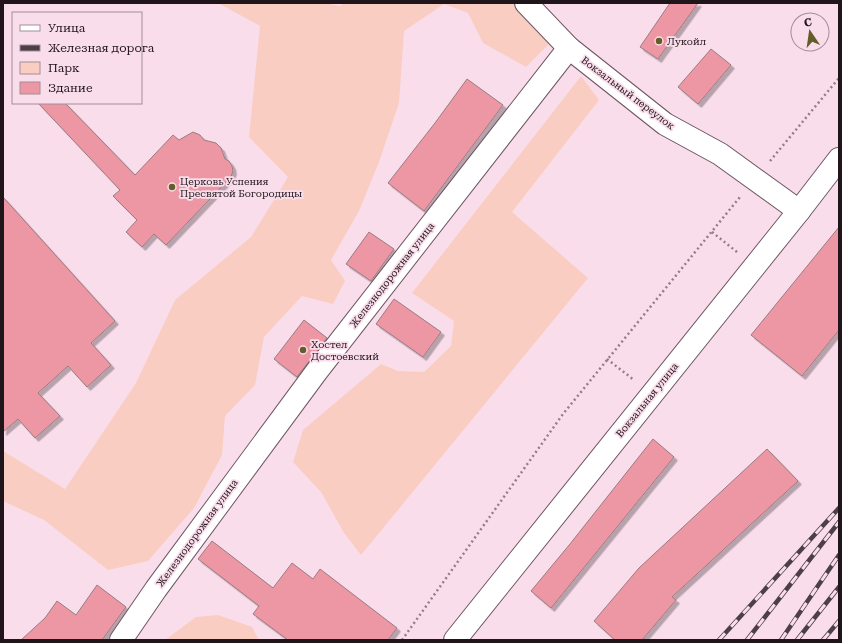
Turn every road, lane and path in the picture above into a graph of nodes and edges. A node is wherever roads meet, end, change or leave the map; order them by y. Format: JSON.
{"nodes":[{"id":1,"x":526,"y":3,"type":"edge"},
{"id":2,"x":569,"y":48,"type":"junction"},
{"id":3,"x":839,"y":78,"type":"edge"},
{"id":4,"x":839,"y":159,"type":"edge"},
{"id":5,"x":755,"y":179,"type":"junction"},
{"id":6,"x":800,"y":211,"type":"junction"},
{"id":7,"x":607,"y":359,"type":"junction"},
{"id":8,"x":652,"y":394,"type":"junction"},
{"id":9,"x":121,"y":640,"type":"edge"},
{"id":10,"x":402,"y":640,"type":"edge"},
{"id":11,"x":455,"y":640,"type":"edge"}],
"edges":[{"from":1,"to":2,"type":"street","name":"Вокзальный переулок"},
{"from":2,"to":5,"type":"street","name":"Вокзальный переулок"},
{"from":2,"to":9,"type":"street","name":"Железнодорожная улица"},
{"from":3,"to":5,"type":"path"},
{"from":4,"to":6,"type":"street","name":"Вокзальная улица"},
{"from":5,"to":6,"type":"street","name":"Вокзальный переулок"},
{"from":5,"to":7,"type":"path"},
{"from":6,"to":8,"type":"street","name":"Вокзальная улица"},
{"from":7,"to":8,"type":"path"},
{"from":7,"to":10,"type":"path"},
{"from":8,"to":11,"type":"street","name":"Вокзальная улица"}]}
